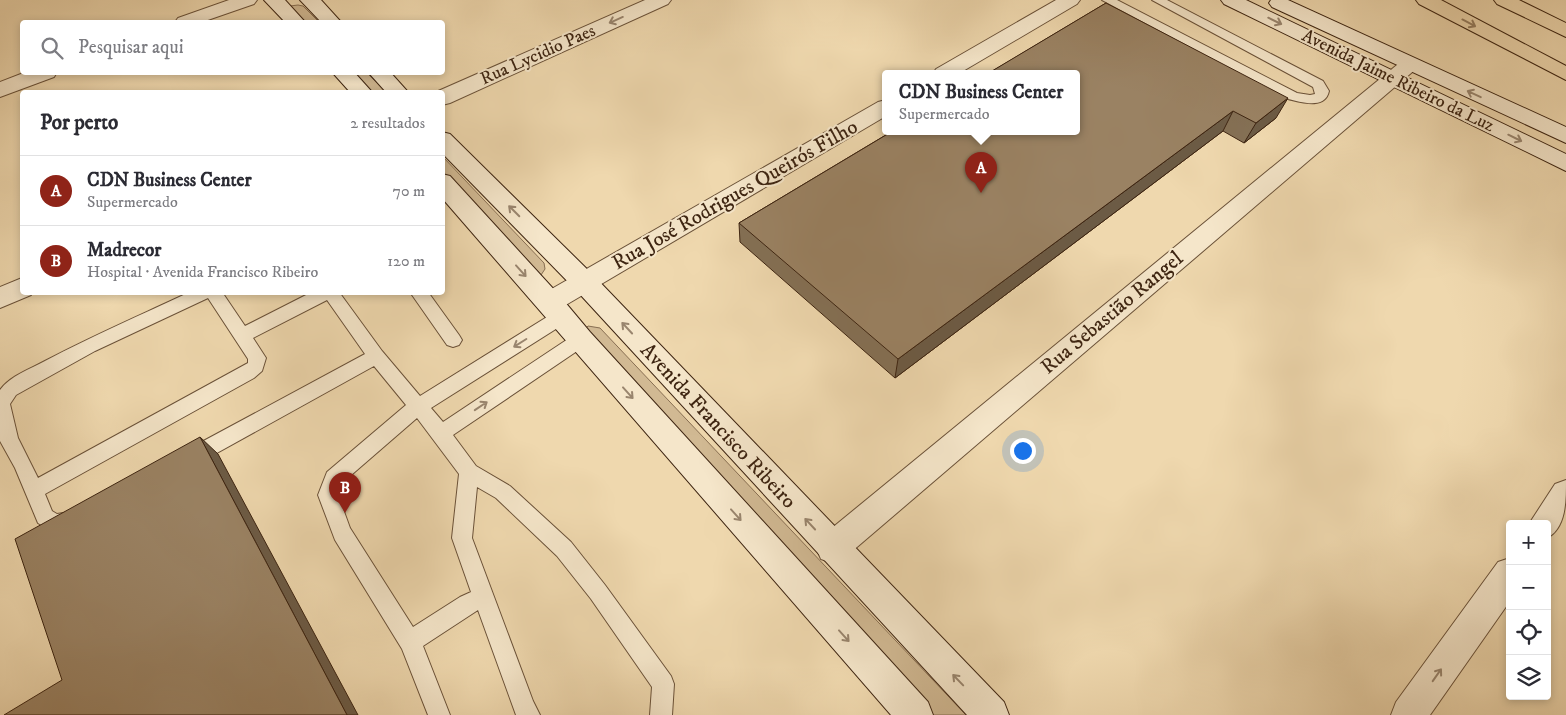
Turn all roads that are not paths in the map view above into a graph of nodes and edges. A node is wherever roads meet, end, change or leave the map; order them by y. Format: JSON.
{"nodes":[{"id":1,"x":247,"y":0,"type":"edge"},
{"id":2,"x":274,"y":0,"type":"edge"},
{"id":3,"x":310,"y":0,"type":"edge"},
{"id":4,"x":661,"y":0,"type":"edge"},
{"id":5,"x":1070,"y":0,"type":"edge"},
{"id":6,"x":1108,"y":0,"type":"edge"},
{"id":7,"x":1158,"y":0,"type":"edge"},
{"id":8,"x":1231,"y":0,"type":"edge"},
{"id":9,"x":1274,"y":0,"type":"edge"},
{"id":10,"x":1426,"y":0,"type":"edge"},
{"id":11,"x":1504,"y":0,"type":"edge"},
{"id":12,"x":191,"y":20,"type":"edge"},
{"id":13,"x":293,"y":20,"type":"edge"},
{"id":14,"x":329,"y":20,"type":"edge"},
{"id":15,"x":1566,"y":31,"type":"edge"},
{"id":16,"x":950,"y":70,"type":"edge"},
{"id":17,"x":1401,"y":71,"type":"junction"},
{"id":18,"x":1566,"y":74,"type":"edge"},
{"id":19,"x":39,"y":75,"type":"edge"},
{"id":20,"x":345,"y":75,"type":"edge"},
{"id":21,"x":381,"y":75,"type":"edge"},
{"id":22,"x":0,"y":90,"type":"edge"},
{"id":23,"x":359,"y":90,"type":"edge"},
{"id":24,"x":395,"y":90,"type":"edge"},
{"id":25,"x":445,"y":97,"type":"edge"},
{"id":26,"x":882,"y":109,"type":"edge"},
{"id":27,"x":1566,"y":136,"type":"edge"},
{"id":28,"x":445,"y":142,"type":"edge"},
{"id":29,"x":1566,"y":163,"type":"edge"},
{"id":30,"x":445,"y":185,"type":"edge"},
{"id":31,"x":585,"y":282,"type":"junction"},
{"id":32,"x":20,"y":289,"type":"edge"},
{"id":33,"x":200,"y":295,"type":"edge"},
{"id":34,"x":215,"y":295,"type":"edge"},
{"id":35,"x":323,"y":295,"type":"edge"},
{"id":36,"x":331,"y":295,"type":"edge"},
{"id":37,"x":420,"y":295,"type":"edge"},
{"id":38,"x":0,"y":298,"type":"edge"},
{"id":39,"x":555,"y":310,"type":"junction"},
{"id":40,"x":242,"y":336,"type":"junction"},
{"id":41,"x":454,"y":340,"type":"dead end"},
{"id":42,"x":580,"y":340,"type":"junction"},
{"id":43,"x":376,"y":356,"type":"junction"},
{"id":44,"x":417,"y":407,"type":"junction"},
{"id":45,"x":441,"y":434,"type":"junction"},
{"id":46,"x":176,"y":466,"type":"edge"},
{"id":47,"x":469,"y":472,"type":"junction"},
{"id":48,"x":34,"y":490,"type":"junction"},
{"id":49,"x":1566,"y":494,"type":"edge"},
{"id":50,"x":88,"y":513,"type":"edge"},
{"id":51,"x":1548,"y":520,"type":"edge"},
{"id":52,"x":832,"y":548,"type":"junction"},
{"id":53,"x":1506,"y":579,"type":"edge"},
{"id":54,"x":484,"y":597,"type":"junction"},
{"id":55,"x":410,"y":642,"type":"junction"},
{"id":56,"x":438,"y":715,"type":"edge"},
{"id":57,"x":529,"y":715,"type":"edge"},
{"id":58,"x":661,"y":715,"type":"edge"},
{"id":59,"x":915,"y":715,"type":"edge"},
{"id":60,"x":991,"y":715,"type":"edge"},
{"id":61,"x":1409,"y":715,"type":"edge"}],
"edges":[{"from":1,"to":12,"type":"street"},
{"from":2,"to":13,"type":"street"},
{"from":3,"to":14,"type":"street"},
{"from":4,"to":25,"type":"street","name":"Rua Lycidio Paes","one_way":true},
{"from":5,"to":16,"type":"street"},
{"from":6,"to":7,"type":"lane"},
{"from":8,"to":17,"type":"street","name":"Avenida Jaime Ribeiro da Luz","one_way":true},
{"from":9,"to":17,"type":"street","name":"Avenida Jaime Ribeiro da Luz"},
{"from":10,"to":18,"type":"main road","one_way":true},
{"from":11,"to":15,"type":"main road"},
{"from":27,"to":17,"type":"street","name":"Avenida Jaime Ribeiro da Luz","one_way":true},
{"from":17,"to":29,"type":"street","name":"Avenida Jaime Ribeiro da Luz","one_way":true},
{"from":17,"to":52,"type":"street","name":"Rua Sebastião Rangel"},
{"from":19,"to":22,"type":"street"},
{"from":20,"to":23,"type":"street"},
{"from":21,"to":24,"type":"street"},
{"from":26,"to":31,"type":"street","name":"Rua José Rodrigues Queirós Filho"},
{"from":31,"to":28,"type":"street","name":"Avenida Francisco Ribeiro","one_way":true},
{"from":30,"to":39,"type":"street","name":"Avenida Francisco Ribeiro","one_way":true},
{"from":31,"to":39,"type":"street","name":"Rua José Rodrigues Queirós Filho"},
{"from":52,"to":31,"type":"street","name":"Avenida Francisco Ribeiro","one_way":true},
{"from":32,"to":38,"type":"street"},
{"from":33,"to":48,"type":"lane"},
{"from":34,"to":40,"type":"lane"},
{"from":35,"to":40,"type":"lane"},
{"from":36,"to":43,"type":"lane"},
{"from":37,"to":41,"type":"lane"},
{"from":39,"to":42,"type":"street","name":"Avenida Francisco Ribeiro"},
{"from":39,"to":44,"type":"lane","one_way":true},
{"from":40,"to":48,"type":"lane"},
{"from":45,"to":42,"type":"lane","one_way":true},
{"from":42,"to":59,"type":"street","name":"Avenida Francisco Ribeiro","one_way":true},
{"from":43,"to":44,"type":"lane"},
{"from":43,"to":46,"type":"lane"},
{"from":44,"to":45,"type":"lane"},
{"from":44,"to":55,"type":"lane"},
{"from":45,"to":47,"type":"lane"},
{"from":47,"to":54,"type":"lane"},
{"from":47,"to":58,"type":"lane"},
{"from":48,"to":50,"type":"lane"},
{"from":49,"to":51,"type":"street"},
{"from":60,"to":52,"type":"street","name":"Avenida Francisco Ribeiro","one_way":true},
{"from":61,"to":53,"type":"street","one_way":true},
{"from":54,"to":55,"type":"lane"},
{"from":54,"to":57,"type":"lane"},
{"from":55,"to":56,"type":"lane"}]}
